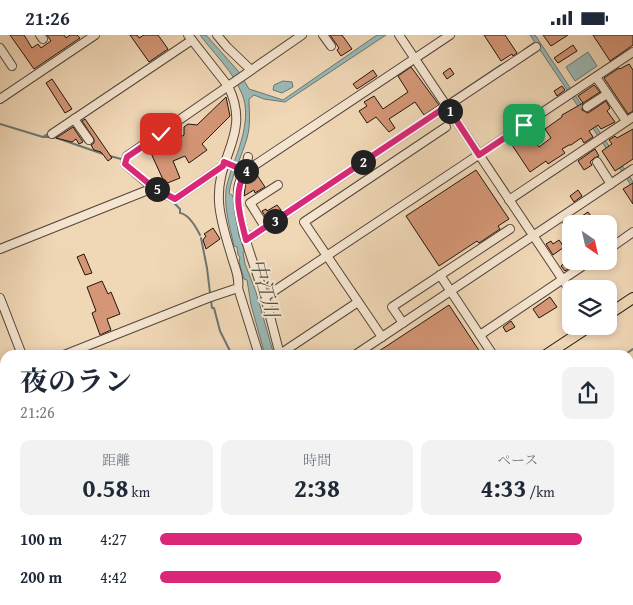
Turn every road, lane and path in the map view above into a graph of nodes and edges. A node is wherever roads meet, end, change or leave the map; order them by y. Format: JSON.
{"nodes":[{"id":1,"x":95,"y":35,"type":"edge"},
{"id":2,"x":217,"y":35,"type":"edge"},
{"id":3,"x":302,"y":35,"type":"edge"},
{"id":4,"x":323,"y":35,"type":"edge"},
{"id":5,"x":399,"y":35,"type":"edge"},
{"id":6,"x":450,"y":35,"type":"edge"},
{"id":7,"x":190,"y":38,"type":"edge"},
{"id":8,"x":331,"y":46,"type":"dead end"},
{"id":9,"x":536,"y":47,"type":"dead end"},
{"id":10,"x":0,"y":48,"type":"edge"},
{"id":11,"x":633,"y":52,"type":"edge"},
{"id":12,"x":415,"y":59,"type":"junction"},
{"id":13,"x":12,"y":66,"type":"dead end"},
{"id":14,"x":248,"y":72,"type":"junction"},
{"id":15,"x":596,"y":77,"type":"junction"},
{"id":16,"x":231,"y":84,"type":"junction"},
{"id":17,"x":607,"y":94,"type":"junction"},
{"id":18,"x":0,"y":99,"type":"edge"},
{"id":19,"x":447,"y":106,"type":"junction"},
{"id":20,"x":587,"y":107,"type":"dead end"},
{"id":21,"x":74,"y":119,"type":"junction"},
{"id":22,"x":630,"y":119,"type":"edge"},
{"id":23,"x":446,"y":127,"type":"dead end"},
{"id":24,"x":52,"y":134,"type":"dead end"},
{"id":25,"x":89,"y":141,"type":"dead end"},
{"id":26,"x":479,"y":155,"type":"junction"},
{"id":27,"x":248,"y":157,"type":"dead end"},
{"id":28,"x":597,"y":162,"type":"dead end"},
{"id":29,"x":225,"y":164,"type":"junction"},
{"id":30,"x":245,"y":170,"type":"junction"},
{"id":31,"x":631,"y":171,"type":"edge"},
{"id":32,"x":611,"y":183,"type":"junction"},
{"id":33,"x":278,"y":185,"type":"dead end"},
{"id":34,"x":153,"y":187,"type":"junction"},
{"id":35,"x":509,"y":200,"type":"junction"},
{"id":36,"x":266,"y":227,"type":"junction"},
{"id":37,"x":510,"y":229,"type":"dead end"},
{"id":38,"x":633,"y":232,"type":"edge"},
{"id":39,"x":533,"y":235,"type":"junction"},
{"id":40,"x":246,"y":240,"type":"junction"},
{"id":41,"x":618,"y":243,"type":"edge"},
{"id":42,"x":0,"y":249,"type":"edge"},
{"id":43,"x":327,"y":256,"type":"junction"},
{"id":44,"x":577,"y":270,"type":"edge"},
{"id":45,"x":440,"y":275,"type":"junction"},
{"id":46,"x":563,"y":280,"type":"joint"},
{"id":47,"x":562,"y":281,"type":"edge"},
{"id":48,"x":238,"y":288,"type":"junction"},
{"id":49,"x":451,"y":291,"type":"junction"},
{"id":50,"x":265,"y":297,"type":"junction"},
{"id":51,"x":0,"y":298,"type":"edge"},
{"id":52,"x":633,"y":298,"type":"edge"},
{"id":53,"x":358,"y":302,"type":"junction"},
{"id":54,"x":617,"y":309,"type":"edge"},
{"id":55,"x":402,"y":323,"type":"junction"},
{"id":56,"x":480,"y":335,"type":"junction"},
{"id":57,"x":576,"y":335,"type":"edge"},
{"id":58,"x":382,"y":337,"type":"junction"},
{"id":59,"x":20,"y":350,"type":"edge"},
{"id":60,"x":77,"y":350,"type":"edge"},
{"id":61,"x":257,"y":350,"type":"edge"},
{"id":62,"x":279,"y":350,"type":"edge"},
{"id":63,"x":287,"y":350,"type":"edge"},
{"id":64,"x":362,"y":350,"type":"edge"},
{"id":65,"x":490,"y":350,"type":"edge"},
{"id":66,"x":554,"y":350,"type":"edge"}],
"edges":[{"from":1,"to":18,"type":"street"},
{"from":2,"to":14,"type":"street"},
{"from":3,"to":14,"type":"street"},
{"from":4,"to":8,"type":"street"},
{"from":5,"to":12,"type":"street"},
{"from":6,"to":12,"type":"street"},
{"from":7,"to":16,"type":"street"},
{"from":7,"to":21,"type":"street"},
{"from":9,"to":19,"type":"street"},
{"from":10,"to":13,"type":"street"},
{"from":11,"to":15,"type":"street"},
{"from":12,"to":19,"type":"street"},
{"from":12,"to":30,"type":"street"},
{"from":14,"to":16,"type":"street"},
{"from":15,"to":17,"type":"street"},
{"from":15,"to":26,"type":"street"},
{"from":16,"to":29,"type":"street"},
{"from":16,"to":34,"type":"street"},
{"from":17,"to":20,"type":"street"},
{"from":17,"to":22,"type":"street"},
{"from":19,"to":26,"type":"street"},
{"from":19,"to":36,"type":"street"},
{"from":21,"to":24,"type":"street"},
{"from":21,"to":25,"type":"street"},
{"from":22,"to":35,"type":"street"},
{"from":23,"to":43,"type":"street"},
{"from":26,"to":35,"type":"street"},
{"from":26,"to":43,"type":"street"},
{"from":27,"to":30,"type":"street"},
{"from":28,"to":32,"type":"street"},
{"from":29,"to":30,"type":"street"},
{"from":29,"to":34,"type":"street"},
{"from":29,"to":48,"type":"street"},
{"from":30,"to":40,"type":"street"},
{"from":31,"to":32,"type":"street"},
{"from":32,"to":39,"type":"street"},
{"from":33,"to":36,"type":"street"},
{"from":34,"to":42,"type":"street"},
{"from":35,"to":39,"type":"street"},
{"from":36,"to":40,"type":"street"},
{"from":37,"to":45,"type":"street"},
{"from":38,"to":41,"type":"street"},
{"from":39,"to":46,"type":"street"},
{"from":39,"to":49,"type":"street"},
{"from":40,"to":50,"type":"street"},
{"from":43,"to":50,"type":"street"},
{"from":43,"to":53,"type":"street"},
{"from":44,"to":46,"type":"street"},
{"from":45,"to":49,"type":"street"},
{"from":45,"to":55,"type":"street"},
{"from":47,"to":56,"type":"street"},
{"from":48,"to":60,"type":"street"},
{"from":48,"to":61,"type":"street"},
{"from":49,"to":55,"type":"street"},
{"from":49,"to":56,"type":"street"},
{"from":50,"to":62,"type":"street"},
{"from":51,"to":59,"type":"street"},
{"from":52,"to":54,"type":"main road"},
{"from":53,"to":58,"type":"street"},
{"from":53,"to":63,"type":"street"},
{"from":55,"to":58,"type":"street"},
{"from":56,"to":65,"type":"street"},
{"from":57,"to":66,"type":"main road"},
{"from":58,"to":64,"type":"street"}]}
